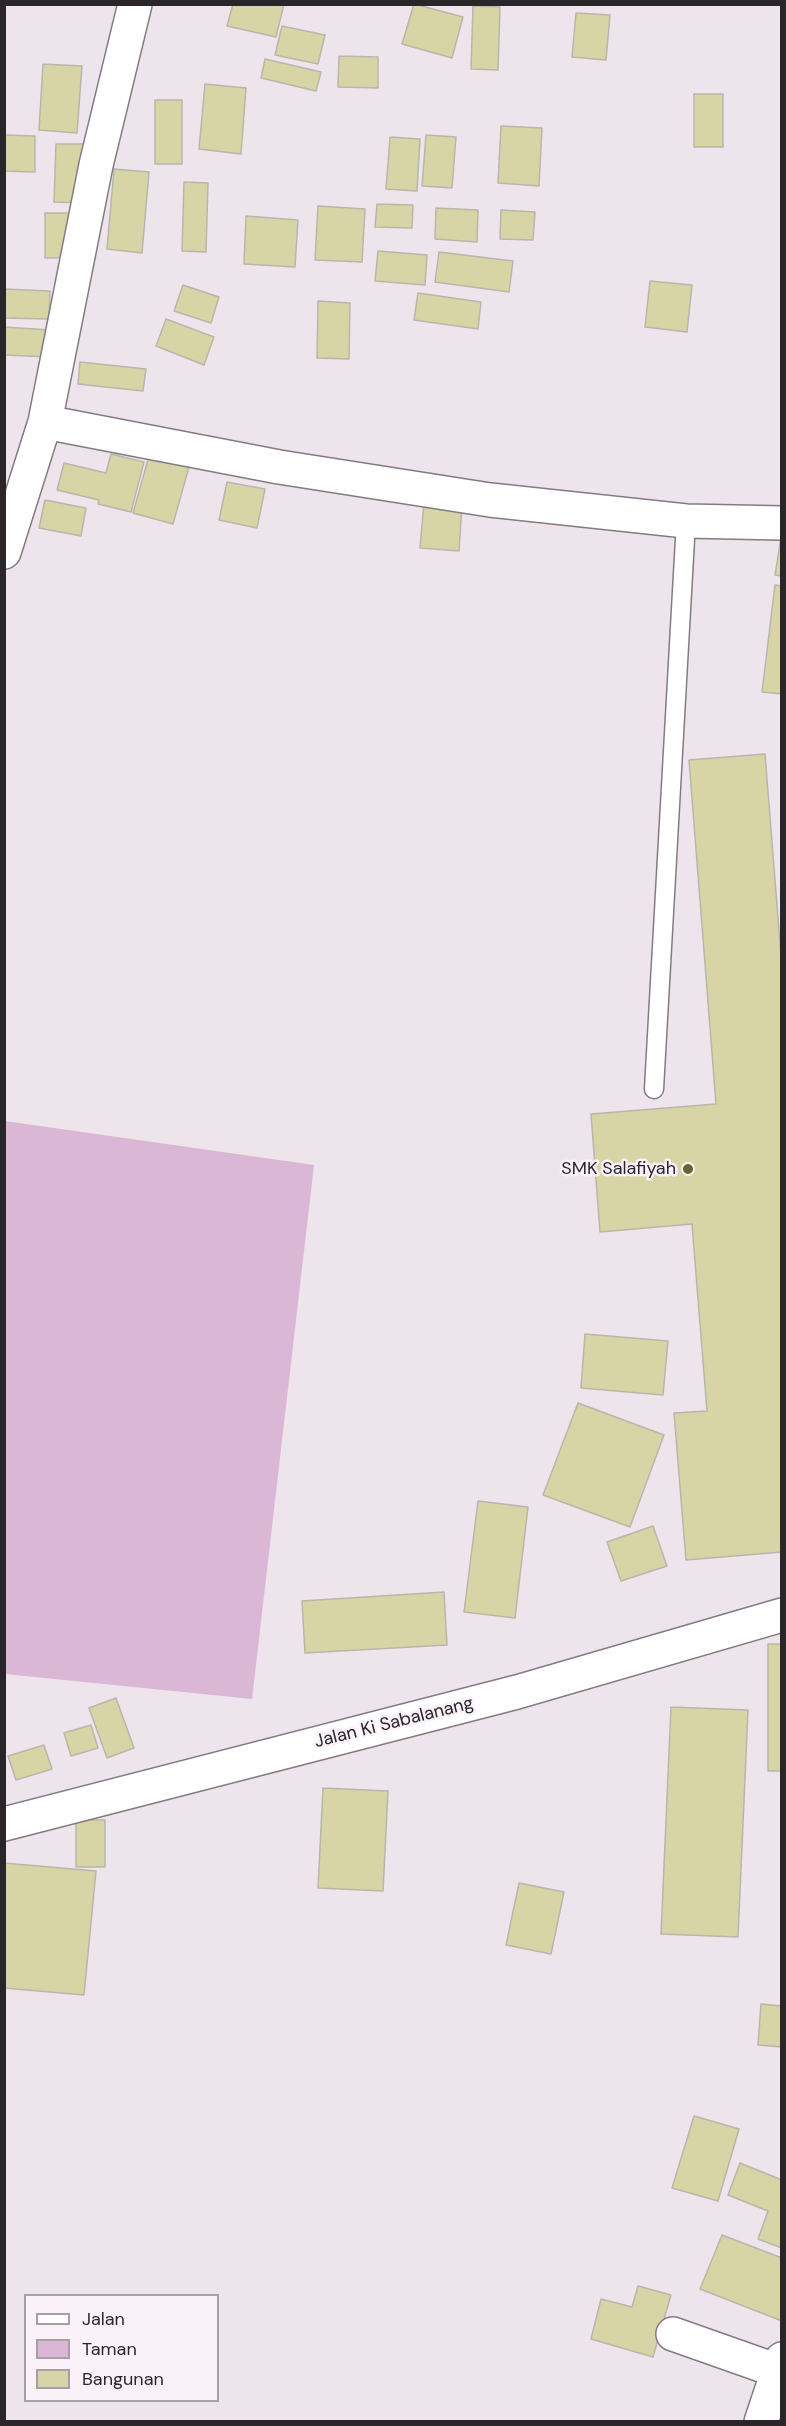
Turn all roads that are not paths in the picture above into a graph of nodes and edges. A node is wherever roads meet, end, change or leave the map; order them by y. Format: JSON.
{"nodes":[{"id":1,"x":135,"y":4,"type":"edge"},
{"id":2,"x":45,"y":422,"type":"junction"},
{"id":3,"x":686,"y":521,"type":"junction"},
{"id":4,"x":782,"y":524,"type":"edge"},
{"id":5,"x":4,"y":552,"type":"edge"},
{"id":6,"x":654,"y":1089,"type":"dead end"},
{"id":7,"x":782,"y":1616,"type":"edge"},
{"id":8,"x":4,"y":1824,"type":"edge"},
{"id":9,"x":673,"y":2334,"type":"dead end"},
{"id":10,"x":780,"y":2365,"type":"edge"},
{"id":11,"x":761,"y":2421,"type":"edge"}],
"edges":[{"from":1,"to":2,"type":"street"},
{"from":2,"to":3,"type":"street"},
{"from":2,"to":5,"type":"street"},
{"from":3,"to":4,"type":"street"},
{"from":3,"to":6,"type":"lane"},
{"from":7,"to":8,"type":"street","name":"Jalan Ki Sabalanang"},
{"from":9,"to":10,"type":"street"},
{"from":10,"to":11,"type":"street"}]}
